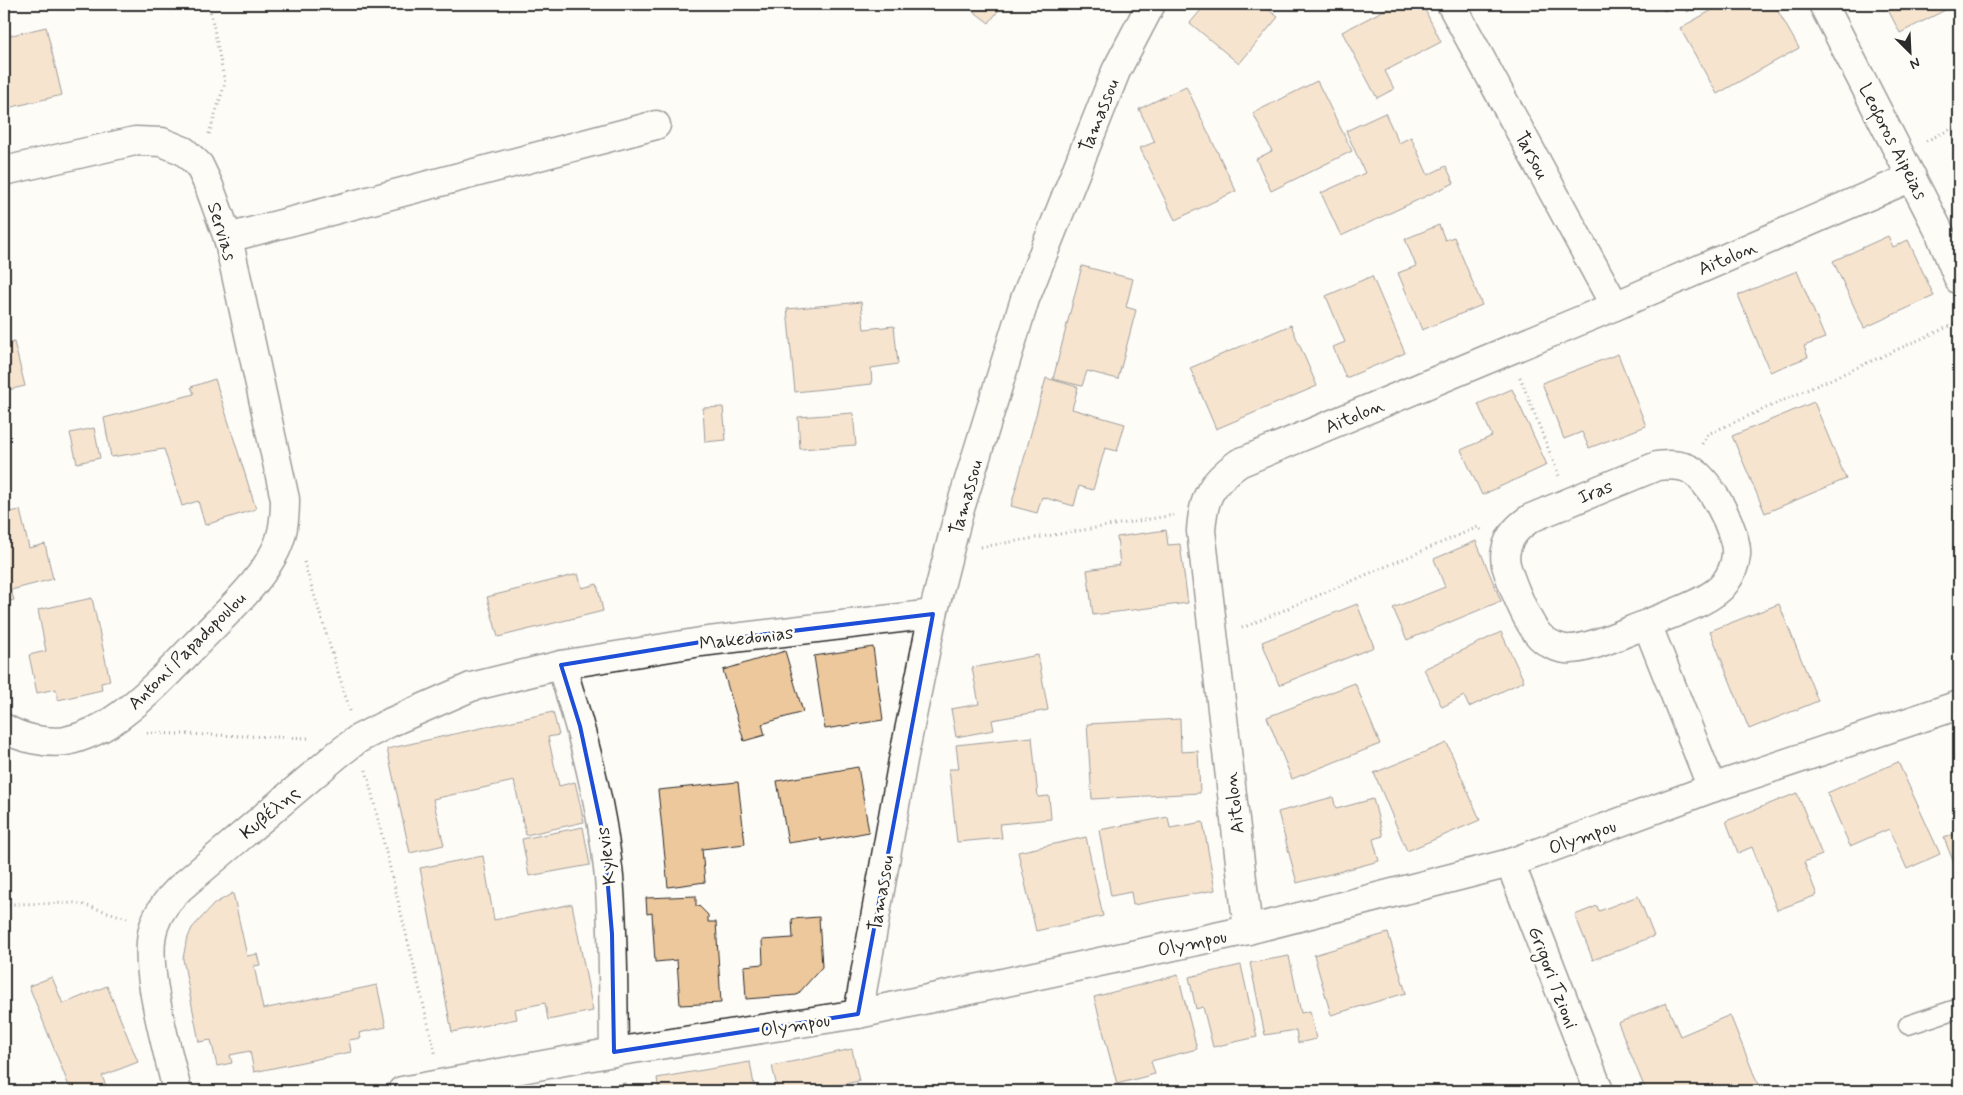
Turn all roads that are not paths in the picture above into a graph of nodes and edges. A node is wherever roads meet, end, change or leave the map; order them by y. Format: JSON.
{"nodes":[{"id":1,"x":1151,"y":4,"type":"edge"},
{"id":2,"x":1451,"y":4,"type":"edge"},
{"id":3,"x":1823,"y":4,"type":"edge"},
{"id":4,"x":656,"y":125,"type":"dead end"},
{"id":5,"x":1907,"y":165,"type":"junction"},
{"id":6,"x":4,"y":171,"type":"edge"},
{"id":7,"x":228,"y":238,"type":"junction"},
{"id":8,"x":1959,"y":280,"type":"edge"},
{"id":9,"x":1615,"y":306,"type":"junction"},
{"id":10,"x":285,"y":499,"type":"joint"},
{"id":11,"x":933,"y":614,"type":"junction"},
{"id":12,"x":1647,"y":624,"type":"junction"},
{"id":13,"x":561,"y":665,"type":"junction"},
{"id":14,"x":1959,"y":705,"type":"edge"},
{"id":15,"x":4,"y":728,"type":"edge"},
{"id":16,"x":1712,"y":788,"type":"junction"},
{"id":17,"x":1510,"y":863,"type":"junction"},
{"id":18,"x":1248,"y":930,"type":"junction"},
{"id":19,"x":1959,"y":1008,"type":"edge"},
{"id":20,"x":858,"y":1014,"type":"junction"},
{"id":21,"x":1908,"y":1026,"type":"dead end"},
{"id":22,"x":614,"y":1052,"type":"junction"},
{"id":23,"x":178,"y":1091,"type":"edge"},
{"id":24,"x":402,"y":1091,"type":"edge"},
{"id":25,"x":1598,"y":1091,"type":"edge"}],
"edges":[{"from":1,"to":11,"type":"street","name":"Tamassou"},
{"from":2,"to":9,"type":"street","name":"Tarsou"},
{"from":3,"to":5,"type":"street","name":"Leoforos Aipeias"},
{"from":4,"to":7,"type":"street"},
{"from":5,"to":8,"type":"street","name":"Leoforos Aipeias"},
{"from":5,"to":9,"type":"street","name":"Aitolon"},
{"from":6,"to":7,"type":"street","name":"Servias"},
{"from":7,"to":10,"type":"street","name":"Servias"},
{"from":9,"to":18,"type":"street","name":"Aitolon"},
{"from":10,"to":15,"type":"street","name":"Antoni Papadopoulou"},
{"from":11,"to":13,"type":"street","name":"Makedonias"},
{"from":11,"to":20,"type":"street","name":"Tamassou"},
{"from":12,"to":12,"type":"street","name":"Iras"},
{"from":12,"to":16,"type":"street"},
{"from":13,"to":22,"type":"street","name":"Kylevis"},
{"from":13,"to":23,"type":"street","name":"Κυβέλης"},
{"from":14,"to":16,"type":"street","name":"Olympou"},
{"from":16,"to":17,"type":"street","name":"Olympou"},
{"from":17,"to":18,"type":"street","name":"Olympou"},
{"from":17,"to":25,"type":"street","name":"Grigori Tzioni"},
{"from":18,"to":20,"type":"street","name":"Olympou"},
{"from":19,"to":21,"type":"lane"},
{"from":20,"to":22,"type":"street","name":"Olympou"},
{"from":22,"to":24,"type":"street","name":"Olympou"}]}
